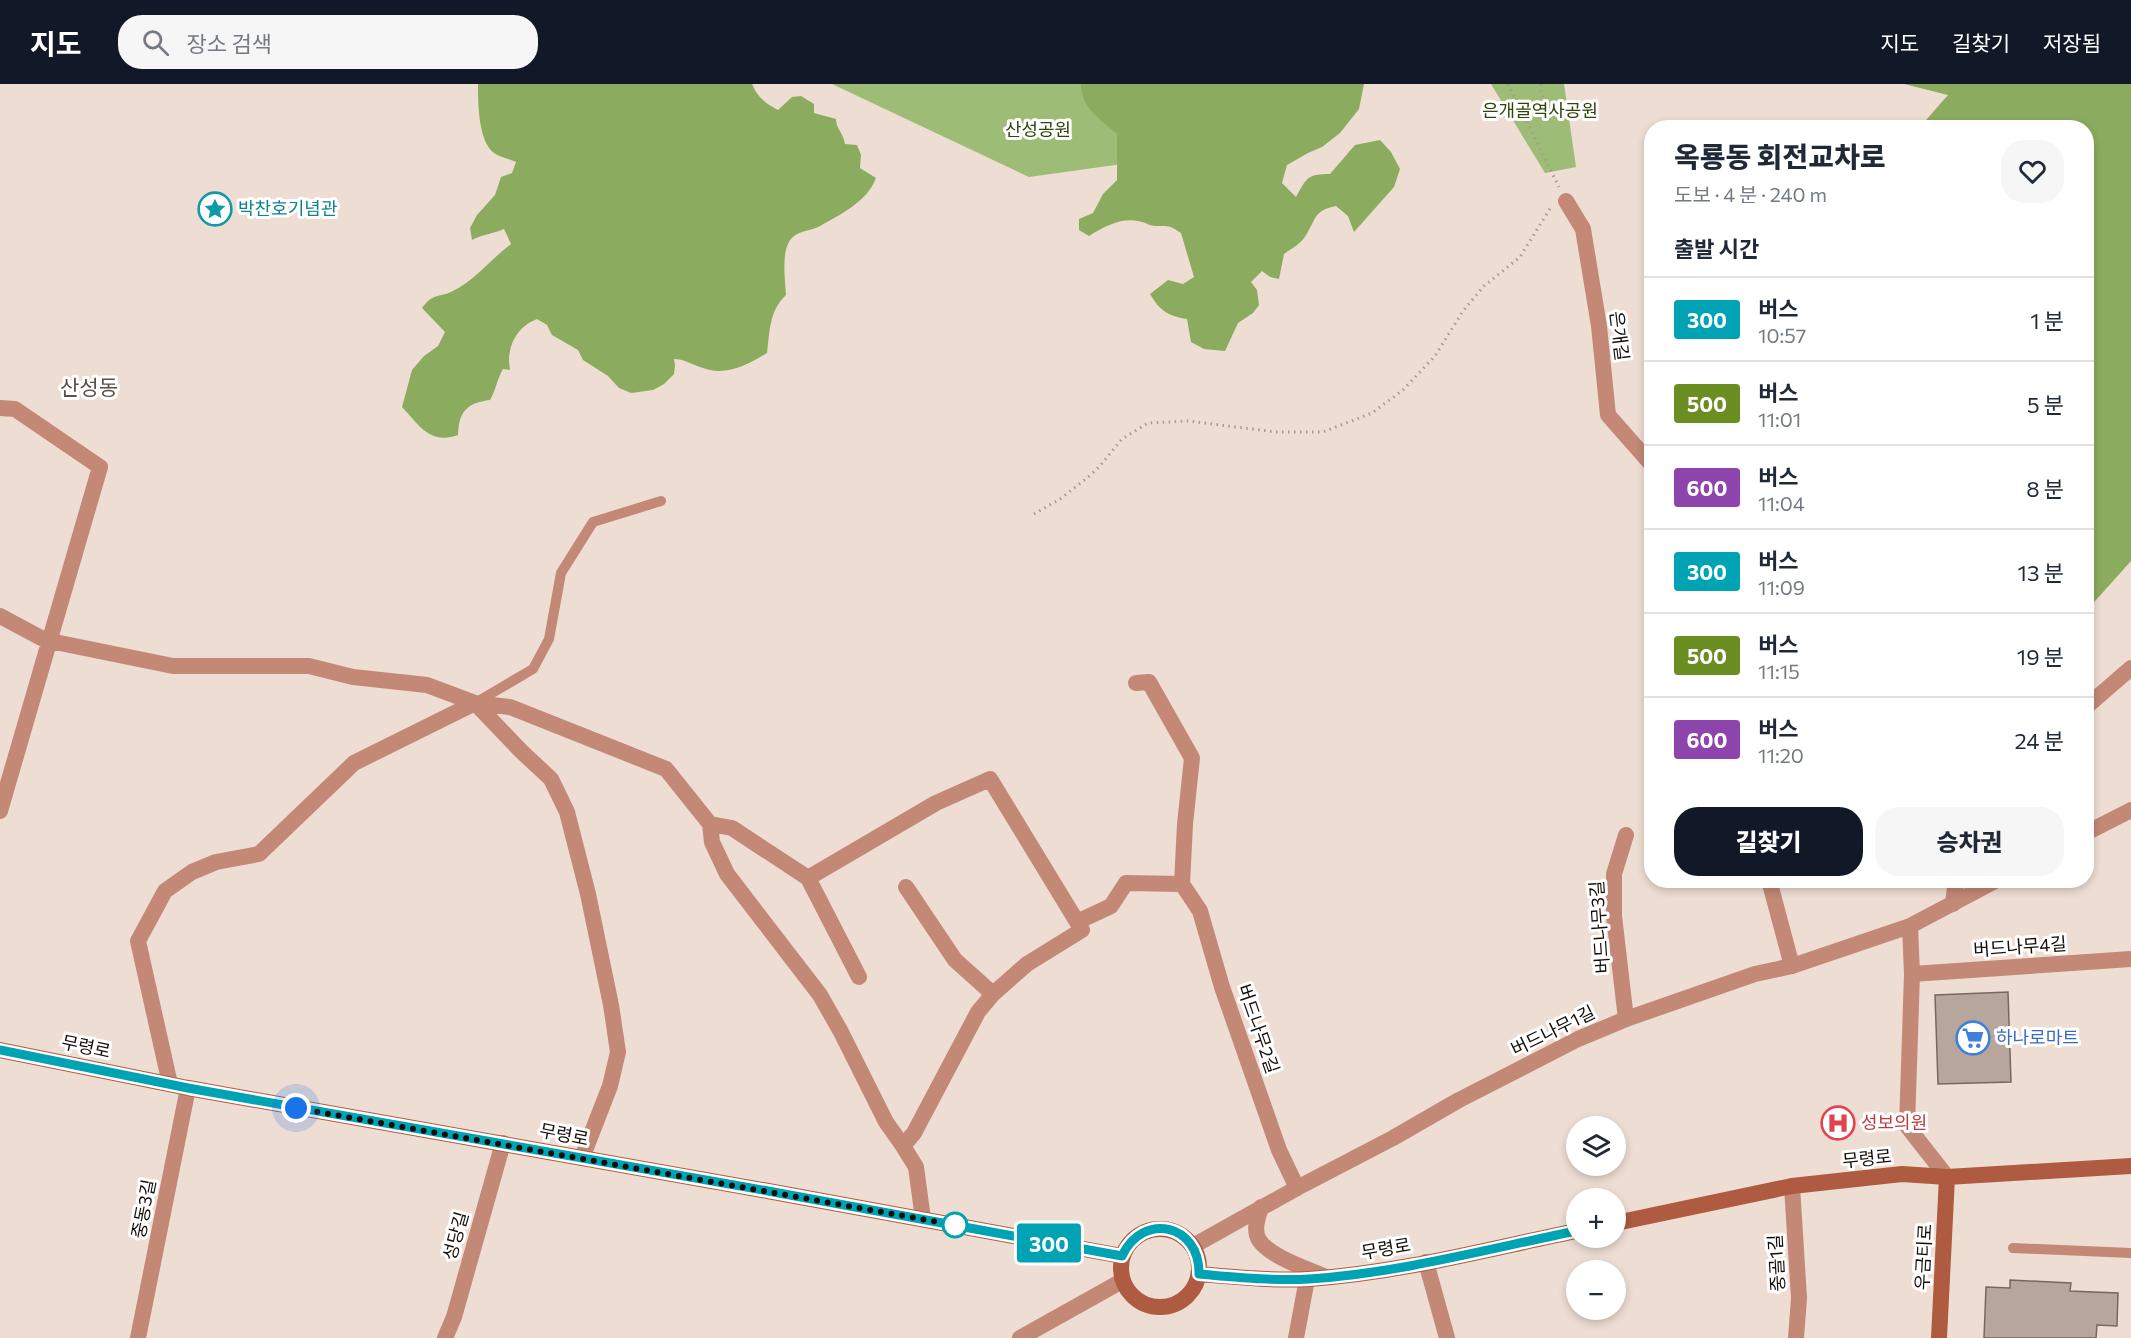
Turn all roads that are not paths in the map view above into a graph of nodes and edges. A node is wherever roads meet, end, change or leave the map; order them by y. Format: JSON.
{"nodes":[{"id":1,"x":1566,"y":201,"type":"road end"},
{"id":2,"x":0,"y":408,"type":"edge"},
{"id":3,"x":1644,"y":456,"type":"edge"},
{"id":4,"x":661,"y":501,"type":"dead end"},
{"id":5,"x":0,"y":616,"type":"edge"},
{"id":6,"x":49,"y":640,"type":"junction"},
{"id":7,"x":2131,"y":668,"type":"edge"},
{"id":8,"x":1136,"y":683,"type":"dead end"},
{"id":9,"x":2094,"y":700,"type":"edge"},
{"id":10,"x":475,"y":703,"type":"junction"},
{"id":11,"x":2131,"y":810,"type":"edge"},
{"id":12,"x":0,"y":811,"type":"edge"},
{"id":13,"x":710,"y":824,"type":"junction"},
{"id":14,"x":2094,"y":829,"type":"edge"},
{"id":15,"x":1626,"y":835,"type":"dead end"},
{"id":16,"x":808,"y":878,"type":"junction"},
{"id":17,"x":1182,"y":884,"type":"junction"},
{"id":18,"x":906,"y":887,"type":"dead end"},
{"id":19,"x":1770,"y":888,"type":"edge"},
{"id":20,"x":1955,"y":888,"type":"edge"},
{"id":21,"x":1982,"y":888,"type":"edge"},
{"id":22,"x":1953,"y":904,"type":"junction"},
{"id":23,"x":1077,"y":922,"type":"junction"},
{"id":24,"x":1910,"y":926,"type":"junction"},
{"id":25,"x":2131,"y":959,"type":"edge"},
{"id":26,"x":1792,"y":966,"type":"junction"},
{"id":27,"x":1912,"y":974,"type":"junction"},
{"id":28,"x":859,"y":977,"type":"dead end"},
{"id":29,"x":993,"y":994,"type":"junction"},
{"id":30,"x":1626,"y":1019,"type":"junction"},
{"id":31,"x":0,"y":1050,"type":"edge"},
{"id":32,"x":170,"y":1084,"type":"junction"},
{"id":33,"x":188,"y":1088,"type":"junction"},
{"id":34,"x":503,"y":1143,"type":"junction"},
{"id":35,"x":903,"y":1146,"type":"junction"},
{"id":36,"x":582,"y":1158,"type":"junction"},
{"id":37,"x":2131,"y":1166,"type":"edge"},
{"id":38,"x":1947,"y":1178,"type":"junction"},
{"id":39,"x":1792,"y":1186,"type":"junction"},
{"id":40,"x":1297,"y":1188,"type":"junction"},
{"id":41,"x":1261,"y":1207,"type":"junction"},
{"id":42,"x":923,"y":1219,"type":"junction"},
{"id":43,"x":1626,"y":1221,"type":"edge"},
{"id":44,"x":1566,"y":1233,"type":"edge"},
{"id":45,"x":1193,"y":1246,"type":"junction"},
{"id":46,"x":2013,"y":1248,"type":"dead end"},
{"id":47,"x":2131,"y":1253,"type":"edge"},
{"id":48,"x":1122,"y":1256,"type":"junction"},
{"id":49,"x":1426,"y":1262,"type":"junction"},
{"id":50,"x":1199,"y":1274,"type":"junction"},
{"id":51,"x":1326,"y":1277,"type":"junction"},
{"id":52,"x":1307,"y":1279,"type":"junction"},
{"id":53,"x":1122,"y":1281,"type":"junction"},
{"id":54,"x":138,"y":1338,"type":"edge"},
{"id":55,"x":445,"y":1338,"type":"edge"},
{"id":56,"x":1020,"y":1338,"type":"edge"},
{"id":57,"x":1296,"y":1338,"type":"edge"},
{"id":58,"x":1447,"y":1338,"type":"edge"},
{"id":59,"x":1796,"y":1338,"type":"edge"},
{"id":60,"x":1939,"y":1338,"type":"edge"}],
"edges":[{"from":1,"to":3,"type":"street","name":"은개길"},
{"from":2,"to":6,"type":"street"},
{"from":4,"to":10,"type":"lane"},
{"from":5,"to":6,"type":"street"},
{"from":6,"to":10,"type":"street"},
{"from":6,"to":12,"type":"street"},
{"from":7,"to":9,"type":"street"},
{"from":8,"to":17,"type":"street"},
{"from":10,"to":13,"type":"street"},
{"from":10,"to":32,"type":"street"},
{"from":10,"to":36,"type":"street"},
{"from":11,"to":14,"type":"street"},
{"from":13,"to":16,"type":"street"},
{"from":13,"to":35,"type":"street"},
{"from":15,"to":30,"type":"street","name":"버드나무3길"},
{"from":16,"to":23,"type":"street"},
{"from":16,"to":28,"type":"street"},
{"from":17,"to":23,"type":"street"},
{"from":17,"to":40,"type":"street","name":"버드나무2길"},
{"from":18,"to":29,"type":"street"},
{"from":19,"to":26,"type":"street"},
{"from":20,"to":22,"type":"street"},
{"from":21,"to":22,"type":"street","name":"버드나무1길"},
{"from":22,"to":24,"type":"street","name":"버드나무1길"},
{"from":23,"to":29,"type":"street"},
{"from":24,"to":26,"type":"street","name":"버드나무1길"},
{"from":24,"to":27,"type":"street","name":"무령로"},
{"from":25,"to":27,"type":"street","name":"버드나무4길"},
{"from":26,"to":30,"type":"street","name":"버드나무1길"},
{"from":27,"to":38,"type":"street","name":"무령로"},
{"from":29,"to":35,"type":"street"},
{"from":30,"to":40,"type":"street","name":"버드나무1길"},
{"from":31,"to":32,"type":"main road","name":"무령로"},
{"from":32,"to":33,"type":"main road","name":"무령로"},
{"from":33,"to":34,"type":"main road","name":"무령로"},
{"from":33,"to":54,"type":"street","name":"중동3길"},
{"from":34,"to":36,"type":"main road","name":"무령로"},
{"from":34,"to":55,"type":"street","name":"성당길"},
{"from":35,"to":42,"type":"street"},
{"from":36,"to":42,"type":"main road","name":"무령로"},
{"from":37,"to":38,"type":"main road","name":"무령로"},
{"from":38,"to":39,"type":"main road","name":"무령로"},
{"from":38,"to":60,"type":"main road","name":"우금티로"},
{"from":39,"to":43,"type":"main road","name":"무령로"},
{"from":39,"to":59,"type":"street","name":"중골1길"},
{"from":40,"to":41,"type":"street","name":"버드나무1길"},
{"from":41,"to":45,"type":"street","name":"버드나무1길"},
{"from":41,"to":51,"type":"street"},
{"from":42,"to":48,"type":"main road","name":"무령로"},
{"from":44,"to":49,"type":"main road","name":"무령로"},
{"from":45,"to":48,"type":"main road"},
{"from":45,"to":50,"type":"main road"},
{"from":46,"to":47,"type":"lane"},
{"from":48,"to":53,"type":"main road"},
{"from":49,"to":51,"type":"main road","name":"무령로"},
{"from":49,"to":58,"type":"street"},
{"from":50,"to":52,"type":"main road","name":"무령로"},
{"from":50,"to":53,"type":"main road"},
{"from":51,"to":52,"type":"main road","name":"무령로"},
{"from":52,"to":57,"type":"street"},
{"from":53,"to":56,"type":"street"}]}
